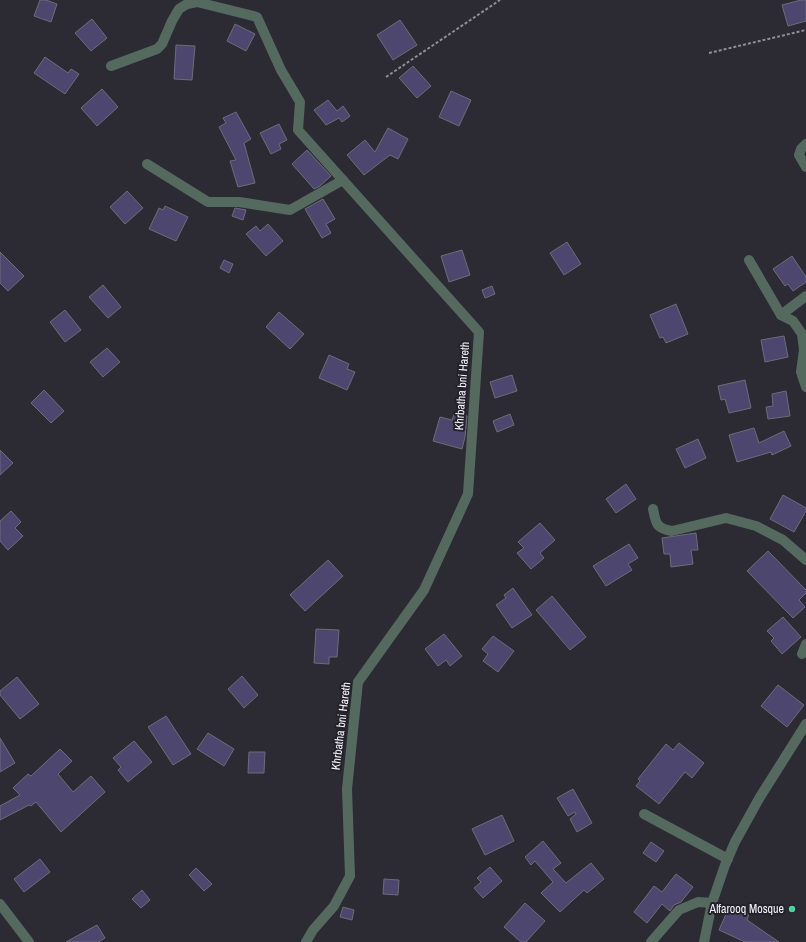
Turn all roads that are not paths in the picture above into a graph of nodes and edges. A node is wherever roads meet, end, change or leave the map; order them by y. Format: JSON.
{"nodes":[{"id":1,"x":111,"y":66,"type":"dead end"},
{"id":2,"x":806,"y":144,"type":"edge"},
{"id":3,"x":147,"y":164,"type":"dead end"},
{"id":4,"x":806,"y":167,"type":"edge"},
{"id":5,"x":343,"y":180,"type":"junction"},
{"id":6,"x":749,"y":260,"type":"dead end"},
{"id":7,"x":806,"y":296,"type":"edge"},
{"id":8,"x":781,"y":315,"type":"junction"},
{"id":9,"x":806,"y":387,"type":"edge"},
{"id":10,"x":652,"y":509,"type":"dead end"},
{"id":11,"x":806,"y":560,"type":"edge"},
{"id":12,"x":806,"y":644,"type":"edge"},
{"id":13,"x":802,"y":654,"type":"dead end"},
{"id":14,"x":806,"y":724,"type":"edge"},
{"id":15,"x":644,"y":814,"type":"dead end"},
{"id":16,"x":728,"y":859,"type":"junction"},
{"id":17,"x":712,"y":903,"type":"junction"},
{"id":18,"x":0,"y":904,"type":"edge"},
{"id":19,"x":29,"y":942,"type":"edge"},
{"id":20,"x":306,"y":942,"type":"edge"},
{"id":21,"x":651,"y":942,"type":"edge"},
{"id":22,"x":704,"y":942,"type":"edge"}],
"edges":[{"from":1,"to":5,"type":"street","name":"Khrbatha bni Hareth"},
{"from":2,"to":4,"type":"street"},
{"from":3,"to":5,"type":"street"},
{"from":5,"to":20,"type":"street","name":"Khrbatha bni Hareth"},
{"from":6,"to":8,"type":"street"},
{"from":7,"to":8,"type":"street"},
{"from":8,"to":9,"type":"street"},
{"from":10,"to":11,"type":"street"},
{"from":12,"to":13,"type":"street"},
{"from":14,"to":16,"type":"street"},
{"from":15,"to":16,"type":"street"},
{"from":16,"to":17,"type":"street"},
{"from":17,"to":21,"type":"street"},
{"from":17,"to":22,"type":"street"},
{"from":18,"to":19,"type":"street"}]}
